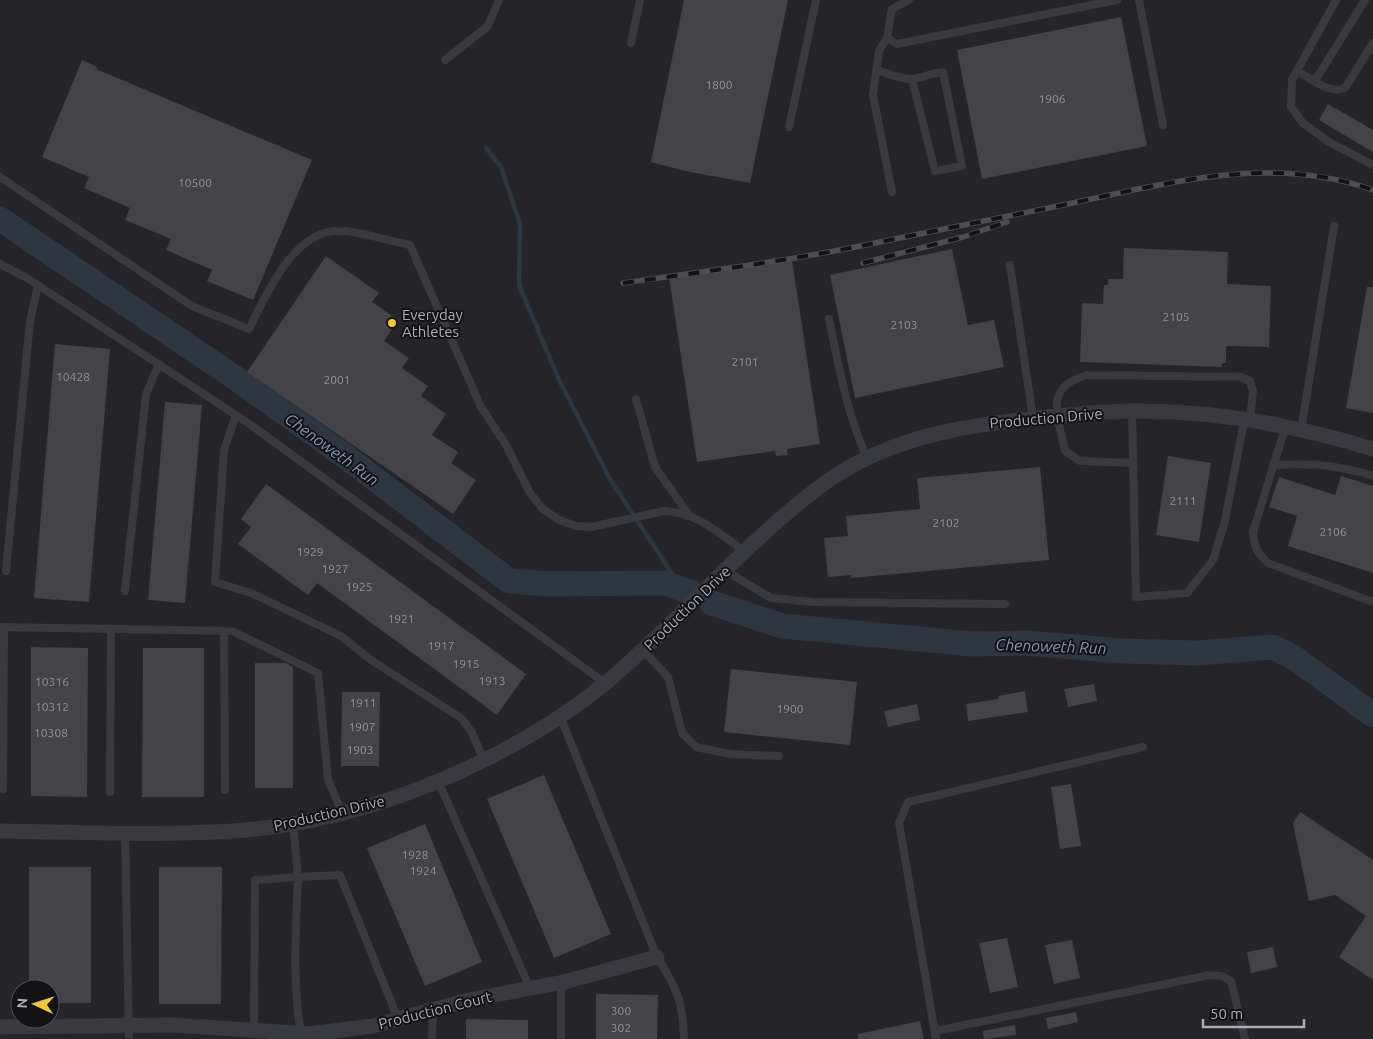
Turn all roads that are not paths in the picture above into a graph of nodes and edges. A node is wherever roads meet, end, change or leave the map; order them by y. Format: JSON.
{"nodes":[{"id":1,"x":499,"y":0,"type":"edge"},
{"id":2,"x":640,"y":0,"type":"edge"},
{"id":3,"x":816,"y":0,"type":"edge"},
{"id":4,"x":1117,"y":0,"type":"edge"},
{"id":5,"x":1139,"y":0,"type":"edge"},
{"id":6,"x":1336,"y":0,"type":"edge"},
{"id":7,"x":1365,"y":0,"type":"edge"},
{"id":8,"x":906,"y":1,"type":"edge"},
{"id":9,"x":887,"y":38,"type":"junction"},
{"id":10,"x":1373,"y":42,"type":"edge"},
{"id":11,"x":631,"y":43,"type":"dead end"},
{"id":12,"x":445,"y":60,"type":"dead end"},
{"id":13,"x":876,"y":70,"type":"junction"},
{"id":14,"x":1297,"y":71,"type":"junction"},
{"id":15,"x":912,"y":79,"type":"junction"},
{"id":16,"x":1315,"y":81,"type":"junction"},
{"id":17,"x":1163,"y":125,"type":"dead end"},
{"id":18,"x":789,"y":127,"type":"dead end"},
{"id":19,"x":1373,"y":165,"type":"edge"},
{"id":20,"x":0,"y":178,"type":"edge"},
{"id":21,"x":892,"y":192,"type":"dead end"},
{"id":22,"x":1334,"y":226,"type":"dead end"},
{"id":23,"x":0,"y":264,"type":"edge"},
{"id":24,"x":1010,"y":265,"type":"dead end"},
{"id":25,"x":38,"y":285,"type":"junction"},
{"id":26,"x":829,"y":319,"type":"dead end"},
{"id":27,"x":158,"y":364,"type":"junction"},
{"id":28,"x":636,"y":399,"type":"dead end"},
{"id":29,"x":1132,"y":411,"type":"junction"},
{"id":30,"x":236,"y":415,"type":"junction"},
{"id":31,"x":1058,"y":416,"type":"junction"},
{"id":32,"x":1033,"y":418,"type":"junction"},
{"id":33,"x":1247,"y":421,"type":"junction"},
{"id":34,"x":1285,"y":428,"type":"junction"},
{"id":35,"x":1301,"y":431,"type":"junction"},
{"id":36,"x":1373,"y":449,"type":"edge"},
{"id":37,"x":867,"y":458,"type":"junction"},
{"id":38,"x":1133,"y":463,"type":"junction"},
{"id":39,"x":1274,"y":465,"type":"junction"},
{"id":40,"x":1373,"y":476,"type":"edge"},
{"id":41,"x":689,"y":515,"type":"junction"},
{"id":42,"x":745,"y":552,"type":"junction"},
{"id":43,"x":6,"y":571,"type":"dead end"},
{"id":44,"x":726,"y":571,"type":"junction"},
{"id":45,"x":125,"y":591,"type":"dead end"},
{"id":46,"x":1373,"y":602,"type":"edge"},
{"id":47,"x":1005,"y":604,"type":"dead end"},
{"id":48,"x":2,"y":627,"type":"edge"},
{"id":49,"x":111,"y":629,"type":"junction"},
{"id":50,"x":224,"y":631,"type":"junction"},
{"id":51,"x":643,"y":650,"type":"junction"},
{"id":52,"x":605,"y":683,"type":"junction"},
{"id":53,"x":560,"y":716,"type":"junction"},
{"id":54,"x":1143,"y":747,"type":"dead end"},
{"id":55,"x":779,"y":756,"type":"dead end"},
{"id":56,"x":484,"y":760,"type":"junction"},
{"id":57,"x":438,"y":781,"type":"junction"},
{"id":58,"x":3,"y":788,"type":"dead end"},
{"id":59,"x":224,"y":790,"type":"dead end"},
{"id":60,"x":110,"y":792,"type":"dead end"},
{"id":61,"x":342,"y":812,"type":"junction"},
{"id":62,"x":293,"y":823,"type":"junction"},
{"id":63,"x":0,"y":831,"type":"edge"},
{"id":64,"x":125,"y":832,"type":"junction"},
{"id":65,"x":298,"y":877,"type":"junction"},
{"id":66,"x":657,"y":957,"type":"junction"},
{"id":67,"x":560,"y":983,"type":"junction"},
{"id":68,"x":530,"y":988,"type":"junction"},
{"id":69,"x":432,"y":1010,"type":"junction"},
{"id":70,"x":398,"y":1019,"type":"junction"},
{"id":71,"x":0,"y":1027,"type":"edge"},
{"id":72,"x":254,"y":1030,"type":"junction"},
{"id":73,"x":128,"y":1032,"type":"edge"},
{"id":74,"x":935,"y":1035,"type":"edge"},
{"id":75,"x":306,"y":1036,"type":"edge"},
{"id":76,"x":432,"y":1039,"type":"edge"},
{"id":77,"x":561,"y":1039,"type":"edge"},
{"id":78,"x":684,"y":1039,"type":"edge"},
{"id":79,"x":1245,"y":1039,"type":"edge"}],
"edges":[{"from":1,"to":12,"type":"lane"},
{"from":2,"to":11,"type":"lane"},
{"from":3,"to":18,"type":"lane"},
{"from":4,"to":9,"type":"lane"},
{"from":5,"to":17,"type":"lane"},
{"from":6,"to":14,"type":"lane"},
{"from":7,"to":16,"type":"lane"},
{"from":8,"to":9,"type":"lane"},
{"from":9,"to":13,"type":"lane"},
{"from":10,"to":16,"type":"lane"},
{"from":13,"to":15,"type":"lane"},
{"from":13,"to":21,"type":"lane"},
{"from":14,"to":16,"type":"lane"},
{"from":14,"to":19,"type":"lane"},
{"from":15,"to":15,"type":"lane"},
{"from":20,"to":41,"type":"lane"},
{"from":22,"to":35,"type":"lane"},
{"from":23,"to":25,"type":"lane"},
{"from":24,"to":32,"type":"lane"},
{"from":25,"to":27,"type":"lane"},
{"from":25,"to":43,"type":"lane"},
{"from":26,"to":37,"type":"lane"},
{"from":27,"to":30,"type":"lane"},
{"from":27,"to":45,"type":"lane"},
{"from":28,"to":41,"type":"lane"},
{"from":29,"to":31,"type":"street","name":"Production Drive"},
{"from":29,"to":33,"type":"street","name":"Production Drive"},
{"from":29,"to":38,"type":"lane"},
{"from":30,"to":52,"type":"lane"},
{"from":30,"to":56,"type":"lane"},
{"from":31,"to":32,"type":"street","name":"Production Drive"},
{"from":31,"to":33,"type":"lane"},
{"from":31,"to":38,"type":"lane"},
{"from":32,"to":37,"type":"street","name":"Production Drive"},
{"from":33,"to":34,"type":"street","name":"Production Drive"},
{"from":33,"to":38,"type":"lane"},
{"from":34,"to":35,"type":"street","name":"Production Drive"},
{"from":34,"to":39,"type":"lane"},
{"from":35,"to":36,"type":"street","name":"Production Drive"},
{"from":37,"to":42,"type":"street","name":"Production Drive"},
{"from":39,"to":40,"type":"lane"},
{"from":39,"to":46,"type":"lane"},
{"from":41,"to":42,"type":"lane"},
{"from":42,"to":44,"type":"street","name":"Production Drive"},
{"from":44,"to":47,"type":"lane"},
{"from":44,"to":51,"type":"street","name":"Production Drive"},
{"from":48,"to":49,"type":"lane"},
{"from":48,"to":58,"type":"lane"},
{"from":49,"to":50,"type":"lane"},
{"from":49,"to":60,"type":"lane"},
{"from":50,"to":59,"type":"lane"},
{"from":50,"to":61,"type":"lane"},
{"from":51,"to":52,"type":"street","name":"Production Drive"},
{"from":51,"to":55,"type":"lane"},
{"from":52,"to":53,"type":"street","name":"Production Drive"},
{"from":53,"to":56,"type":"street","name":"Production Drive"},
{"from":53,"to":66,"type":"lane"},
{"from":54,"to":74,"type":"lane"},
{"from":56,"to":57,"type":"street","name":"Production Drive"},
{"from":57,"to":61,"type":"street","name":"Production Drive"},
{"from":57,"to":68,"type":"lane"},
{"from":61,"to":62,"type":"street","name":"Production Drive"},
{"from":62,"to":64,"type":"street","name":"Production Drive"},
{"from":62,"to":65,"type":"lane"},
{"from":63,"to":64,"type":"street","name":"Production Drive"},
{"from":64,"to":73,"type":"lane"},
{"from":65,"to":70,"type":"lane"},
{"from":65,"to":72,"type":"lane"},
{"from":65,"to":75,"type":"lane"},
{"from":66,"to":67,"type":"street","name":"Production Court"},
{"from":66,"to":78,"type":"lane"},
{"from":67,"to":68,"type":"street","name":"Production Court"},
{"from":67,"to":77,"type":"lane"},
{"from":68,"to":69,"type":"street","name":"Production Court"},
{"from":69,"to":70,"type":"street","name":"Production Court"},
{"from":69,"to":76,"type":"lane"},
{"from":70,"to":75,"type":"street","name":"Production Court"},
{"from":71,"to":73,"type":"street","name":"Production Court"},
{"from":72,"to":73,"type":"street","name":"Production Court"},
{"from":72,"to":75,"type":"street","name":"Production Court"},
{"from":74,"to":79,"type":"lane"}]}
